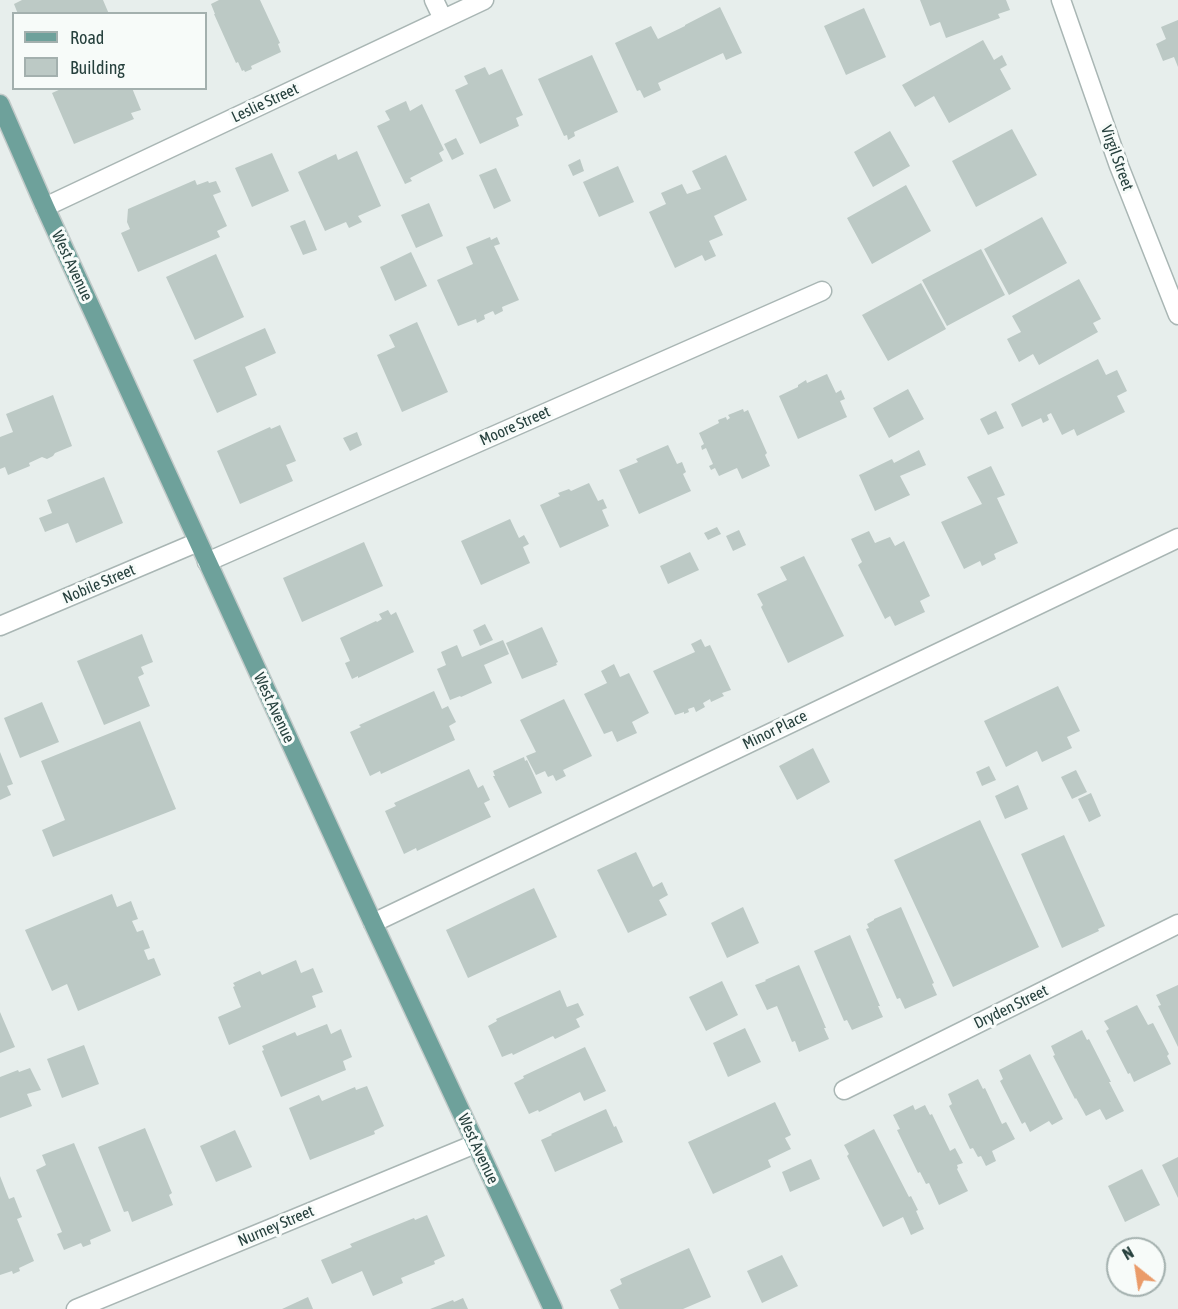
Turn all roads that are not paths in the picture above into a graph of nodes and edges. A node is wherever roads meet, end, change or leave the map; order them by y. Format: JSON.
{"nodes":[{"id":1,"x":434,"y":0,"type":"edge"},
{"id":2,"x":484,"y":0,"type":"edge"},
{"id":3,"x":1061,"y":0,"type":"edge"},
{"id":4,"x":443,"y":19,"type":"junction"},
{"id":5,"x":0,"y":104,"type":"edge"},
{"id":6,"x":45,"y":207,"type":"junction"},
{"id":7,"x":822,"y":291,"type":"dead end"},
{"id":8,"x":1178,"y":315,"type":"edge"},
{"id":9,"x":1178,"y":538,"type":"edge"},
{"id":10,"x":198,"y":543,"type":"junction"},
{"id":11,"x":207,"y":562,"type":"junction"},
{"id":12,"x":0,"y":626,"type":"edge"},
{"id":13,"x":373,"y":924,"type":"junction"},
{"id":14,"x":1178,"y":924,"type":"edge"},
{"id":15,"x":844,"y":1090,"type":"dead end"},
{"id":16,"x":475,"y":1144,"type":"junction"},
{"id":17,"x":76,"y":1309,"type":"edge"},
{"id":18,"x":553,"y":1309,"type":"edge"}],
"edges":[{"from":1,"to":4,"type":"street"},
{"from":2,"to":4,"type":"street","name":"Leslie Street"},
{"from":3,"to":8,"type":"street","name":"Virgil Street"},
{"from":4,"to":6,"type":"street","name":"Leslie Street"},
{"from":5,"to":6,"type":"main road","name":"West Avenue"},
{"from":6,"to":10,"type":"main road","name":"West Avenue"},
{"from":7,"to":11,"type":"street","name":"Moore Street"},
{"from":9,"to":13,"type":"street","name":"Minor Place"},
{"from":10,"to":11,"type":"main road","name":"West Avenue"},
{"from":10,"to":12,"type":"street","name":"Nobile Street"},
{"from":11,"to":13,"type":"main road","name":"West Avenue"},
{"from":13,"to":16,"type":"main road","name":"West Avenue"},
{"from":14,"to":15,"type":"street","name":"Dryden Street"},
{"from":16,"to":17,"type":"street","name":"Nurney Street"},
{"from":16,"to":18,"type":"main road","name":"West Avenue"}]}
